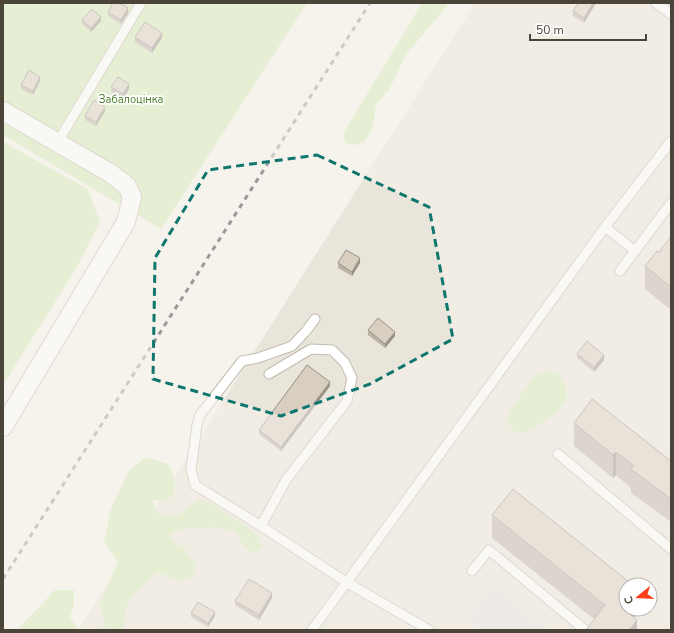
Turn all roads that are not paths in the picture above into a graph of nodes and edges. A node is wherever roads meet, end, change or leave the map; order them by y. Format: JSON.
{"nodes":[{"id":1,"x":141,"y":3,"type":"edge"},
{"id":2,"x":656,"y":3,"type":"edge"},
{"id":3,"x":671,"y":14,"type":"edge"},
{"id":4,"x":3,"y":111,"type":"edge"},
{"id":5,"x":671,"y":141,"type":"edge"},
{"id":6,"x":57,"y":143,"type":"junction"},
{"id":7,"x":671,"y":203,"type":"edge"},
{"id":8,"x":605,"y":228,"type":"junction"},
{"id":9,"x":635,"y":251,"type":"junction"},
{"id":10,"x":620,"y":271,"type":"dead end"},
{"id":11,"x":315,"y":319,"type":"dead end"},
{"id":12,"x":269,"y":374,"type":"dead end"},
{"id":13,"x":3,"y":427,"type":"edge"},
{"id":14,"x":558,"y":454,"type":"dead end"},
{"id":15,"x":261,"y":526,"type":"junction"},
{"id":16,"x":671,"y":548,"type":"edge"},
{"id":17,"x":472,"y":572,"type":"dead end"},
{"id":18,"x":346,"y":582,"type":"junction"},
{"id":19,"x":312,"y":630,"type":"edge"},
{"id":20,"x":429,"y":630,"type":"edge"},
{"id":21,"x":586,"y":630,"type":"edge"}],
"edges":[{"from":1,"to":6,"type":"lane"},
{"from":2,"to":3,"type":"lane"},
{"from":4,"to":6,"type":"street"},
{"from":5,"to":8,"type":"lane"},
{"from":6,"to":13,"type":"street"},
{"from":7,"to":9,"type":"lane"},
{"from":8,"to":9,"type":"lane"},
{"from":8,"to":18,"type":"lane"},
{"from":9,"to":10,"type":"lane"},
{"from":11,"to":15,"type":"lane"},
{"from":12,"to":15,"type":"lane"},
{"from":14,"to":16,"type":"lane"},
{"from":15,"to":18,"type":"lane"},
{"from":17,"to":21,"type":"lane"},
{"from":18,"to":19,"type":"lane"},
{"from":18,"to":20,"type":"lane"}]}
